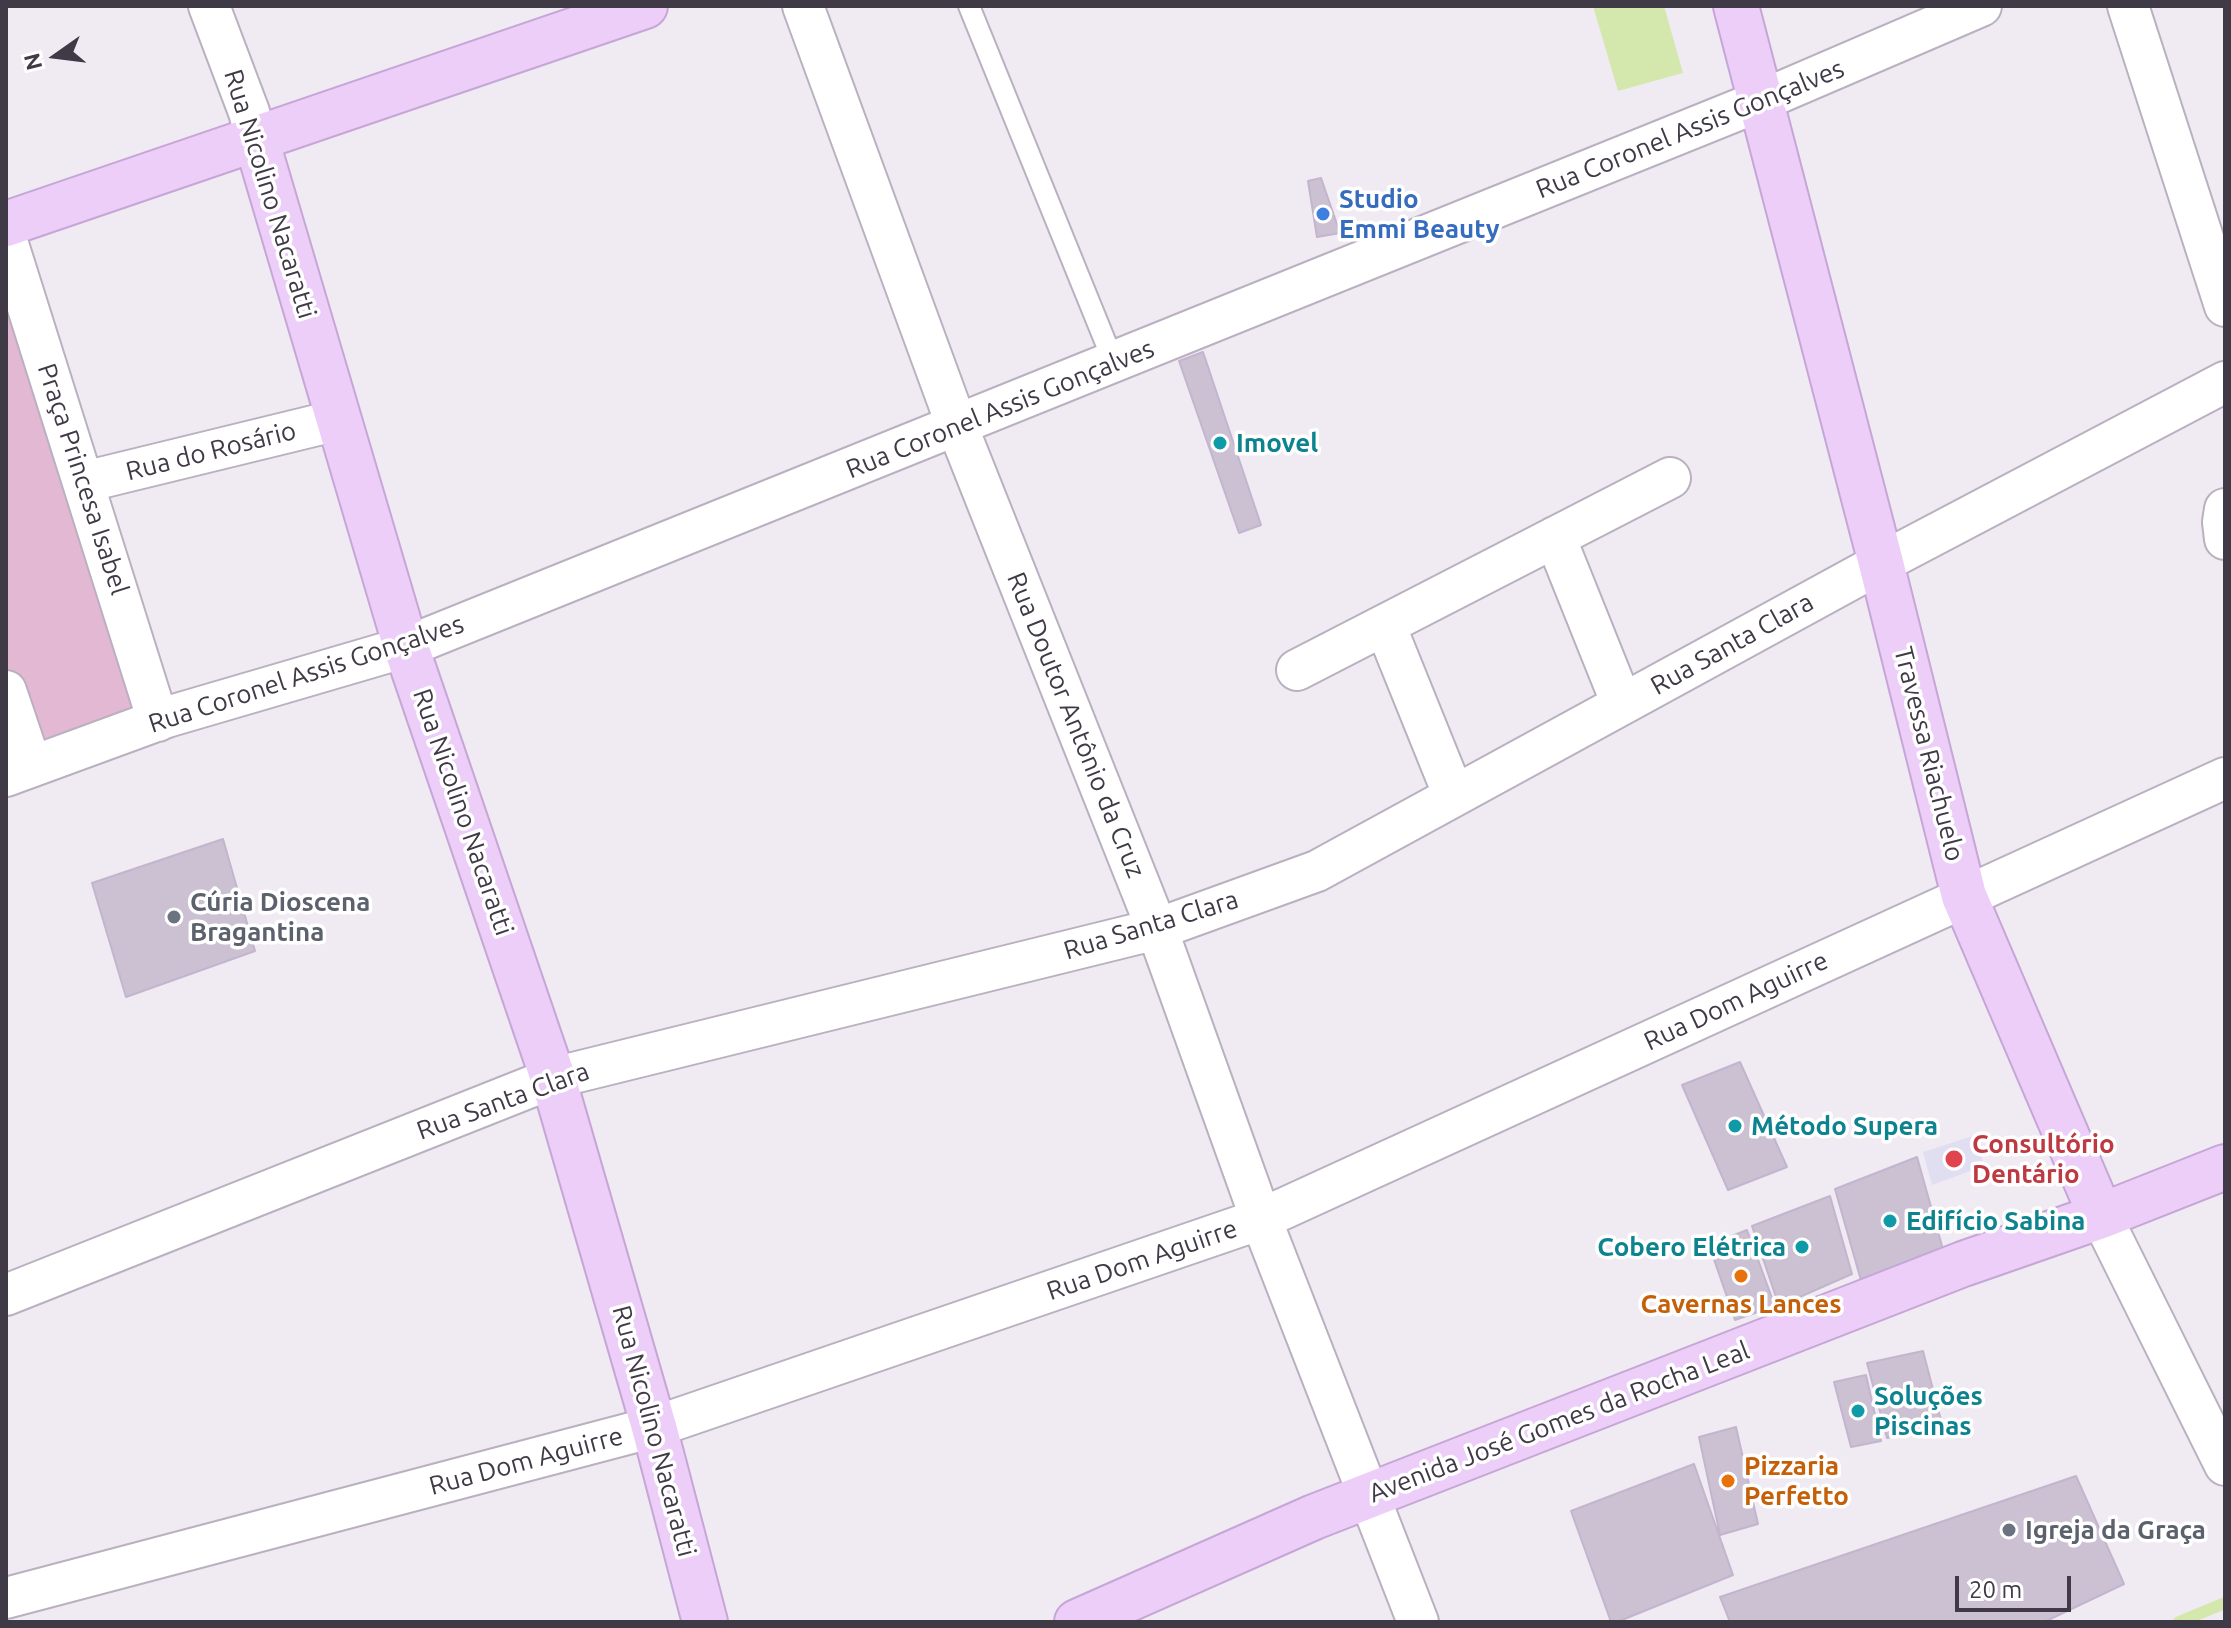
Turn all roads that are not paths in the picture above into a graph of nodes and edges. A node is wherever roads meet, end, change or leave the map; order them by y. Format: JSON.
{"nodes":[{"id":1,"x":209,"y":6,"type":"edge"},
{"id":2,"x":645,"y":6,"type":"edge"},
{"id":3,"x":803,"y":6,"type":"edge"},
{"id":4,"x":969,"y":6,"type":"edge"},
{"id":5,"x":1736,"y":6,"type":"edge"},
{"id":6,"x":1981,"y":6,"type":"edge"},
{"id":7,"x":2128,"y":6,"type":"edge"},
{"id":8,"x":1760,"y":101,"type":"junction"},
{"id":9,"x":256,"y":139,"type":"junction"},
{"id":10,"x":6,"y":224,"type":"edge"},
{"id":11,"x":6,"y":238,"type":"edge"},
{"id":12,"x":2225,"y":306,"type":"edge"},
{"id":13,"x":1114,"y":363,"type":"junction"},
{"id":14,"x":2225,"y":382,"type":"edge"},
{"id":15,"x":338,"y":420,"type":"junction"},
{"id":16,"x":957,"y":426,"type":"junction"},
{"id":17,"x":1670,"y":478,"type":"dead end"},
{"id":18,"x":84,"y":482,"type":"junction"},
{"id":19,"x":2225,"y":509,"type":"edge"},
{"id":20,"x":1555,"y":537,"type":"junction"},
{"id":21,"x":2225,"y":539,"type":"edge"},
{"id":22,"x":1881,"y":563,"type":"junction"},
{"id":23,"x":1385,"y":625,"type":"junction"},
{"id":24,"x":406,"y":647,"type":"junction"},
{"id":25,"x":1297,"y":670,"type":"dead end"},
{"id":26,"x":6,"y":691,"type":"edge"},
{"id":27,"x":1622,"y":704,"type":"junction"},
{"id":28,"x":158,"y":721,"type":"junction"},
{"id":29,"x":19,"y":770,"type":"edge"},
{"id":30,"x":2225,"y":778,"type":"edge"},
{"id":31,"x":1454,"y":796,"type":"junction"},
{"id":32,"x":1964,"y":896,"type":"junction"},
{"id":33,"x":1157,"y":929,"type":"junction"},
{"id":34,"x":553,"y":1078,"type":"junction"},
{"id":35,"x":2225,"y":1167,"type":"edge"},
{"id":36,"x":2101,"y":1216,"type":"junction"},
{"id":37,"x":1261,"y":1219,"type":"junction"},
{"id":38,"x":6,"y":1295,"type":"edge"},
{"id":39,"x":654,"y":1427,"type":"junction"},
{"id":40,"x":2225,"y":1465,"type":"edge"},
{"id":41,"x":1368,"y":1496,"type":"junction"},
{"id":42,"x":6,"y":1598,"type":"edge"},
{"id":43,"x":705,"y":1622,"type":"edge"},
{"id":44,"x":1077,"y":1622,"type":"edge"},
{"id":45,"x":1418,"y":1622,"type":"edge"}],
"edges":[{"from":1,"to":9,"type":"street","name":"Rua Nicolino Nacaratti"},
{"from":2,"to":9,"type":"street"},
{"from":3,"to":16,"type":"street","name":"Rua Doutor Antônio da Cruz"},
{"from":4,"to":13,"type":"lane"},
{"from":5,"to":8,"type":"street","name":"Travessa Riachuelo"},
{"from":6,"to":8,"type":"street","name":"Rua Coronel Assis Gonçalves"},
{"from":7,"to":12,"type":"street"},
{"from":8,"to":13,"type":"street","name":"Rua Coronel Assis Gonçalves"},
{"from":8,"to":22,"type":"street","name":"Travessa Riachuelo"},
{"from":9,"to":10,"type":"street"},
{"from":9,"to":15,"type":"street","name":"Rua Nicolino Nacaratti"},
{"from":11,"to":18,"type":"street","name":"Praça Princesa Isabel"},
{"from":13,"to":16,"type":"street","name":"Rua Coronel Assis Gonçalves"},
{"from":14,"to":22,"type":"street","name":"Rua Santa Clara"},
{"from":15,"to":18,"type":"street","name":"Rua do Rosário"},
{"from":15,"to":24,"type":"street","name":"Rua Nicolino Nacaratti"},
{"from":16,"to":24,"type":"street","name":"Rua Coronel Assis Gonçalves"},
{"from":16,"to":33,"type":"street","name":"Rua Doutor Antônio da Cruz"},
{"from":17,"to":20,"type":"street"},
{"from":18,"to":28,"type":"street","name":"Praça Princesa Isabel"},
{"from":19,"to":21,"type":"street"},
{"from":20,"to":23,"type":"street"},
{"from":20,"to":27,"type":"street"},
{"from":22,"to":27,"type":"street","name":"Rua Santa Clara"},
{"from":22,"to":32,"type":"street","name":"Travessa Riachuelo"},
{"from":23,"to":25,"type":"street"},
{"from":23,"to":31,"type":"street"},
{"from":24,"to":28,"type":"street","name":"Rua Coronel Assis Gonçalves"},
{"from":24,"to":34,"type":"street","name":"Rua Nicolino Nacaratti"},
{"from":26,"to":29,"type":"street"},
{"from":27,"to":31,"type":"street","name":"Rua Santa Clara"},
{"from":28,"to":29,"type":"street","name":"Rua Coronel Assis Gonçalves"},
{"from":30,"to":32,"type":"street","name":"Rua Dom Aguirre"},
{"from":31,"to":33,"type":"street","name":"Rua Santa Clara"},
{"from":32,"to":36,"type":"street","name":"Travessa Riachuelo"},
{"from":32,"to":37,"type":"street","name":"Rua Dom Aguirre"},
{"from":33,"to":34,"type":"street","name":"Rua Santa Clara"},
{"from":33,"to":37,"type":"street","name":"Rua Doutor Antônio da Cruz"},
{"from":34,"to":38,"type":"street","name":"Rua Santa Clara"},
{"from":34,"to":39,"type":"street","name":"Rua Nicolino Nacaratti"},
{"from":35,"to":36,"type":"street","name":"Avenida José Gomes da Rocha Leal"},
{"from":36,"to":40,"type":"street","name":"Travessa Riachuelo"},
{"from":36,"to":41,"type":"street","name":"Avenida José Gomes da Rocha Leal"},
{"from":37,"to":39,"type":"street","name":"Rua Dom Aguirre"},
{"from":37,"to":41,"type":"street","name":"Rua Doutor Antônio da Cruz"},
{"from":39,"to":42,"type":"street","name":"Rua Dom Aguirre"},
{"from":39,"to":43,"type":"street","name":"Rua Nicolino Nacaratti"},
{"from":41,"to":44,"type":"street","name":"Avenida José Gomes da Rocha Leal"},
{"from":41,"to":45,"type":"street","name":"Rua Doutor Antônio da Cruz"}]}
